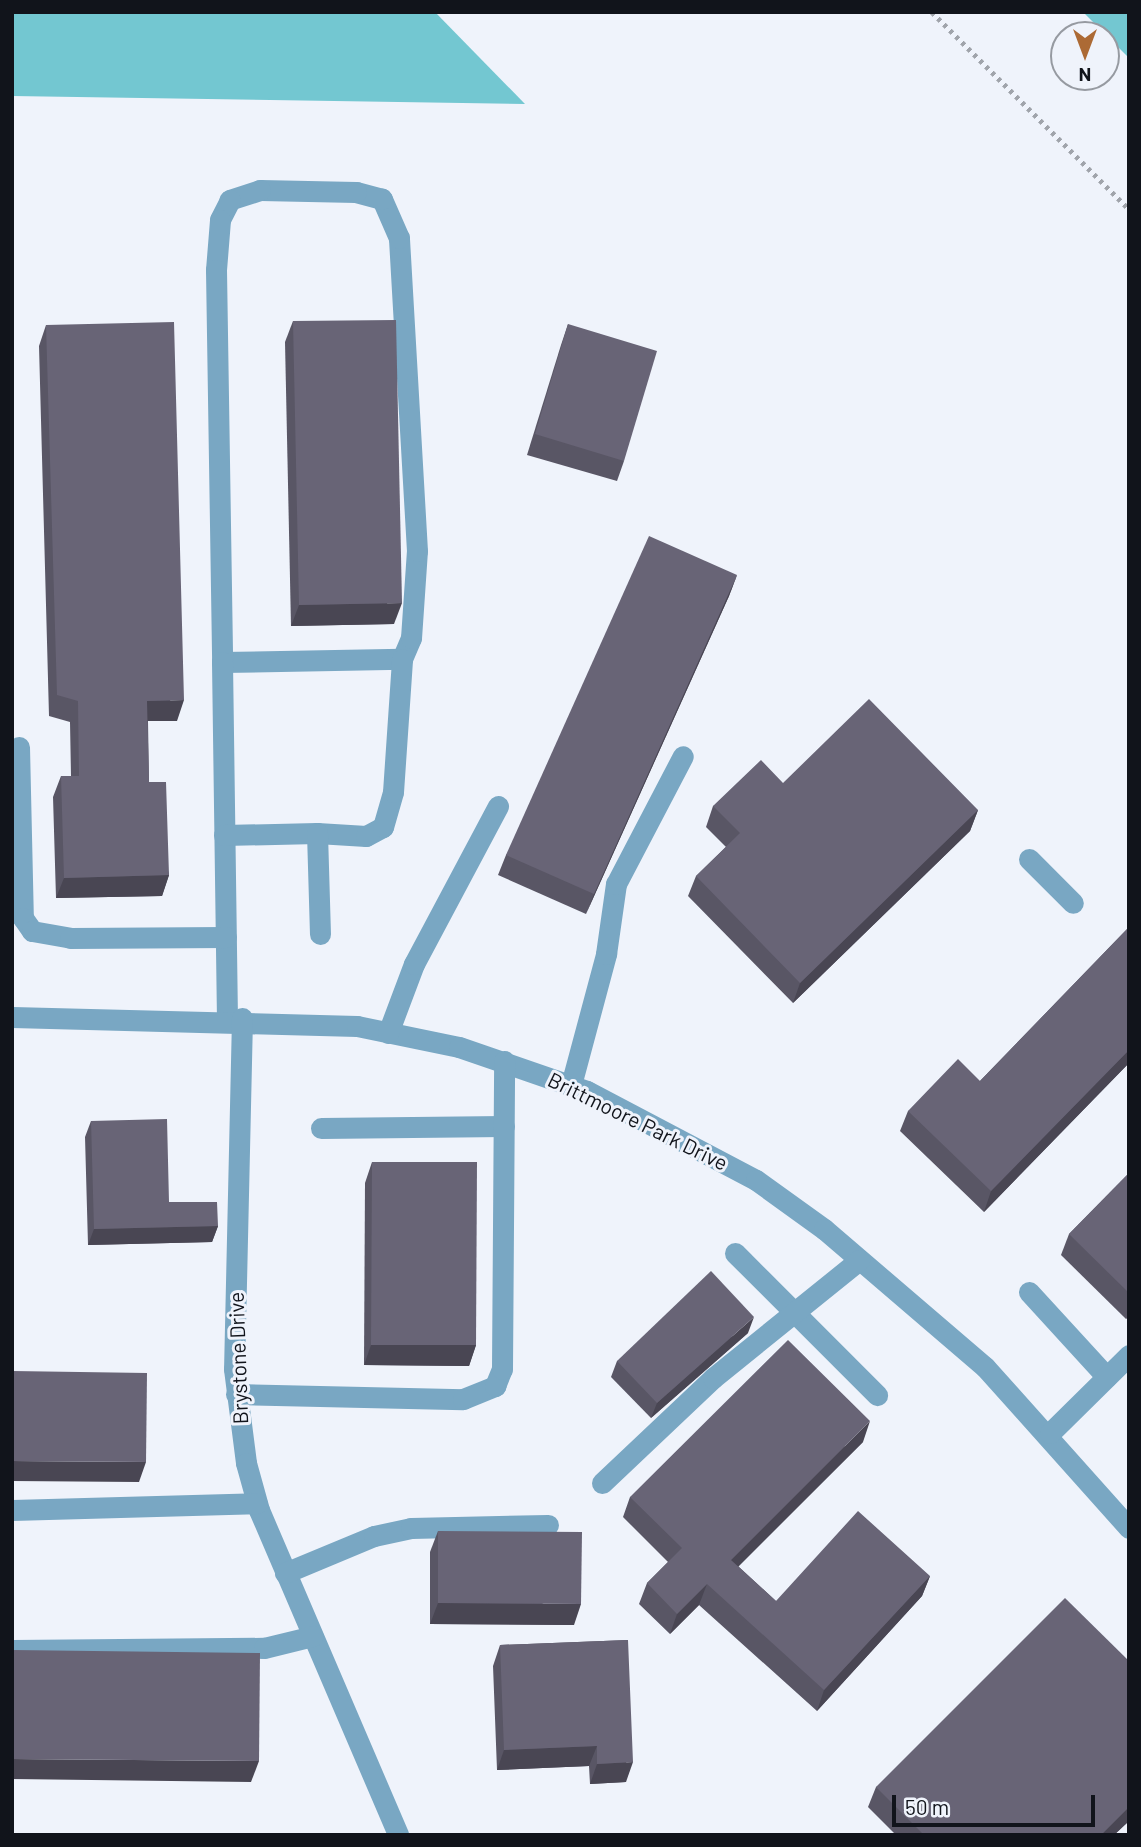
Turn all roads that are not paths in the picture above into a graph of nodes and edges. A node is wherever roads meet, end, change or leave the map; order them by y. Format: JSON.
{"nodes":[{"id":1,"x":402,"y":659,"type":"junction"},
{"id":2,"x":222,"y":662,"type":"junction"},
{"id":3,"x":19,"y":747,"type":"dead end"},
{"id":4,"x":683,"y":756,"type":"dead end"},
{"id":5,"x":498,"y":806,"type":"dead end"},
{"id":6,"x":317,"y":833,"type":"junction"},
{"id":7,"x":225,"y":835,"type":"junction"},
{"id":8,"x":1029,"y":859,"type":"dead end"},
{"id":9,"x":1073,"y":903,"type":"dead end"},
{"id":10,"x":320,"y":934,"type":"dead end"},
{"id":11,"x":226,"y":937,"type":"junction"},
{"id":12,"x":12,"y":1017,"type":"edge"},
{"id":13,"x":234,"y":1018,"type":"junction"},
{"id":14,"x":388,"y":1032,"type":"junction"},
{"id":15,"x":504,"y":1061,"type":"junction"},
{"id":16,"x":571,"y":1085,"type":"junction"},
{"id":17,"x":504,"y":1126,"type":"junction"},
{"id":18,"x":321,"y":1128,"type":"dead end"},
{"id":19,"x":735,"y":1253,"type":"dead end"},
{"id":20,"x":859,"y":1260,"type":"junction"},
{"id":21,"x":1029,"y":1292,"type":"dead end"},
{"id":22,"x":797,"y":1312,"type":"junction"},
{"id":23,"x":1129,"y":1355,"type":"edge"},
{"id":24,"x":1107,"y":1377,"type":"junction"},
{"id":25,"x":236,"y":1394,"type":"junction"},
{"id":26,"x":877,"y":1395,"type":"dead end"},
{"id":27,"x":1050,"y":1433,"type":"junction"},
{"id":28,"x":602,"y":1483,"type":"dead end"},
{"id":29,"x":257,"y":1503,"type":"junction"},
{"id":30,"x":12,"y":1510,"type":"edge"},
{"id":31,"x":548,"y":1525,"type":"dead end"},
{"id":32,"x":1129,"y":1528,"type":"edge"},
{"id":33,"x":285,"y":1573,"type":"junction"},
{"id":34,"x":313,"y":1636,"type":"junction"},
{"id":35,"x":12,"y":1650,"type":"edge"},
{"id":36,"x":398,"y":1835,"type":"edge"}],
"edges":[{"from":1,"to":2,"type":"street"},
{"from":1,"to":2,"type":"street","name":"Brystone Drive"},
{"from":1,"to":6,"type":"street"},
{"from":2,"to":7,"type":"street","name":"Brystone Drive"},
{"from":3,"to":11,"type":"street"},
{"from":4,"to":16,"type":"street"},
{"from":5,"to":14,"type":"street"},
{"from":6,"to":7,"type":"street"},
{"from":6,"to":10,"type":"street"},
{"from":7,"to":11,"type":"street","name":"Brystone Drive"},
{"from":8,"to":9,"type":"street"},
{"from":11,"to":13,"type":"street","name":"Brystone Drive"},
{"from":12,"to":13,"type":"street","name":"Brittmoore Park Drive"},
{"from":13,"to":14,"type":"street","name":"Brittmoore Park Drive"},
{"from":13,"to":25,"type":"street","name":"Brystone Drive"},
{"from":14,"to":15,"type":"street","name":"Brittmoore Park Drive"},
{"from":15,"to":16,"type":"street","name":"Brittmoore Park Drive"},
{"from":15,"to":17,"type":"street"},
{"from":16,"to":20,"type":"street","name":"Brittmoore Park Drive"},
{"from":17,"to":18,"type":"street"},
{"from":17,"to":25,"type":"street"},
{"from":19,"to":22,"type":"street"},
{"from":20,"to":22,"type":"street"},
{"from":20,"to":27,"type":"street","name":"Brittmoore Park Drive"},
{"from":21,"to":24,"type":"street"},
{"from":22,"to":26,"type":"street"},
{"from":22,"to":28,"type":"street"},
{"from":23,"to":24,"type":"street"},
{"from":24,"to":27,"type":"street"},
{"from":25,"to":29,"type":"street","name":"Brystone Drive"},
{"from":27,"to":32,"type":"street","name":"Brittmoore Park Drive"},
{"from":29,"to":30,"type":"street"},
{"from":29,"to":33,"type":"street","name":"Brystone Drive"},
{"from":31,"to":33,"type":"street"},
{"from":33,"to":34,"type":"street","name":"Brystone Drive"},
{"from":34,"to":35,"type":"street"},
{"from":34,"to":36,"type":"street","name":"Brystone Drive"}]}
